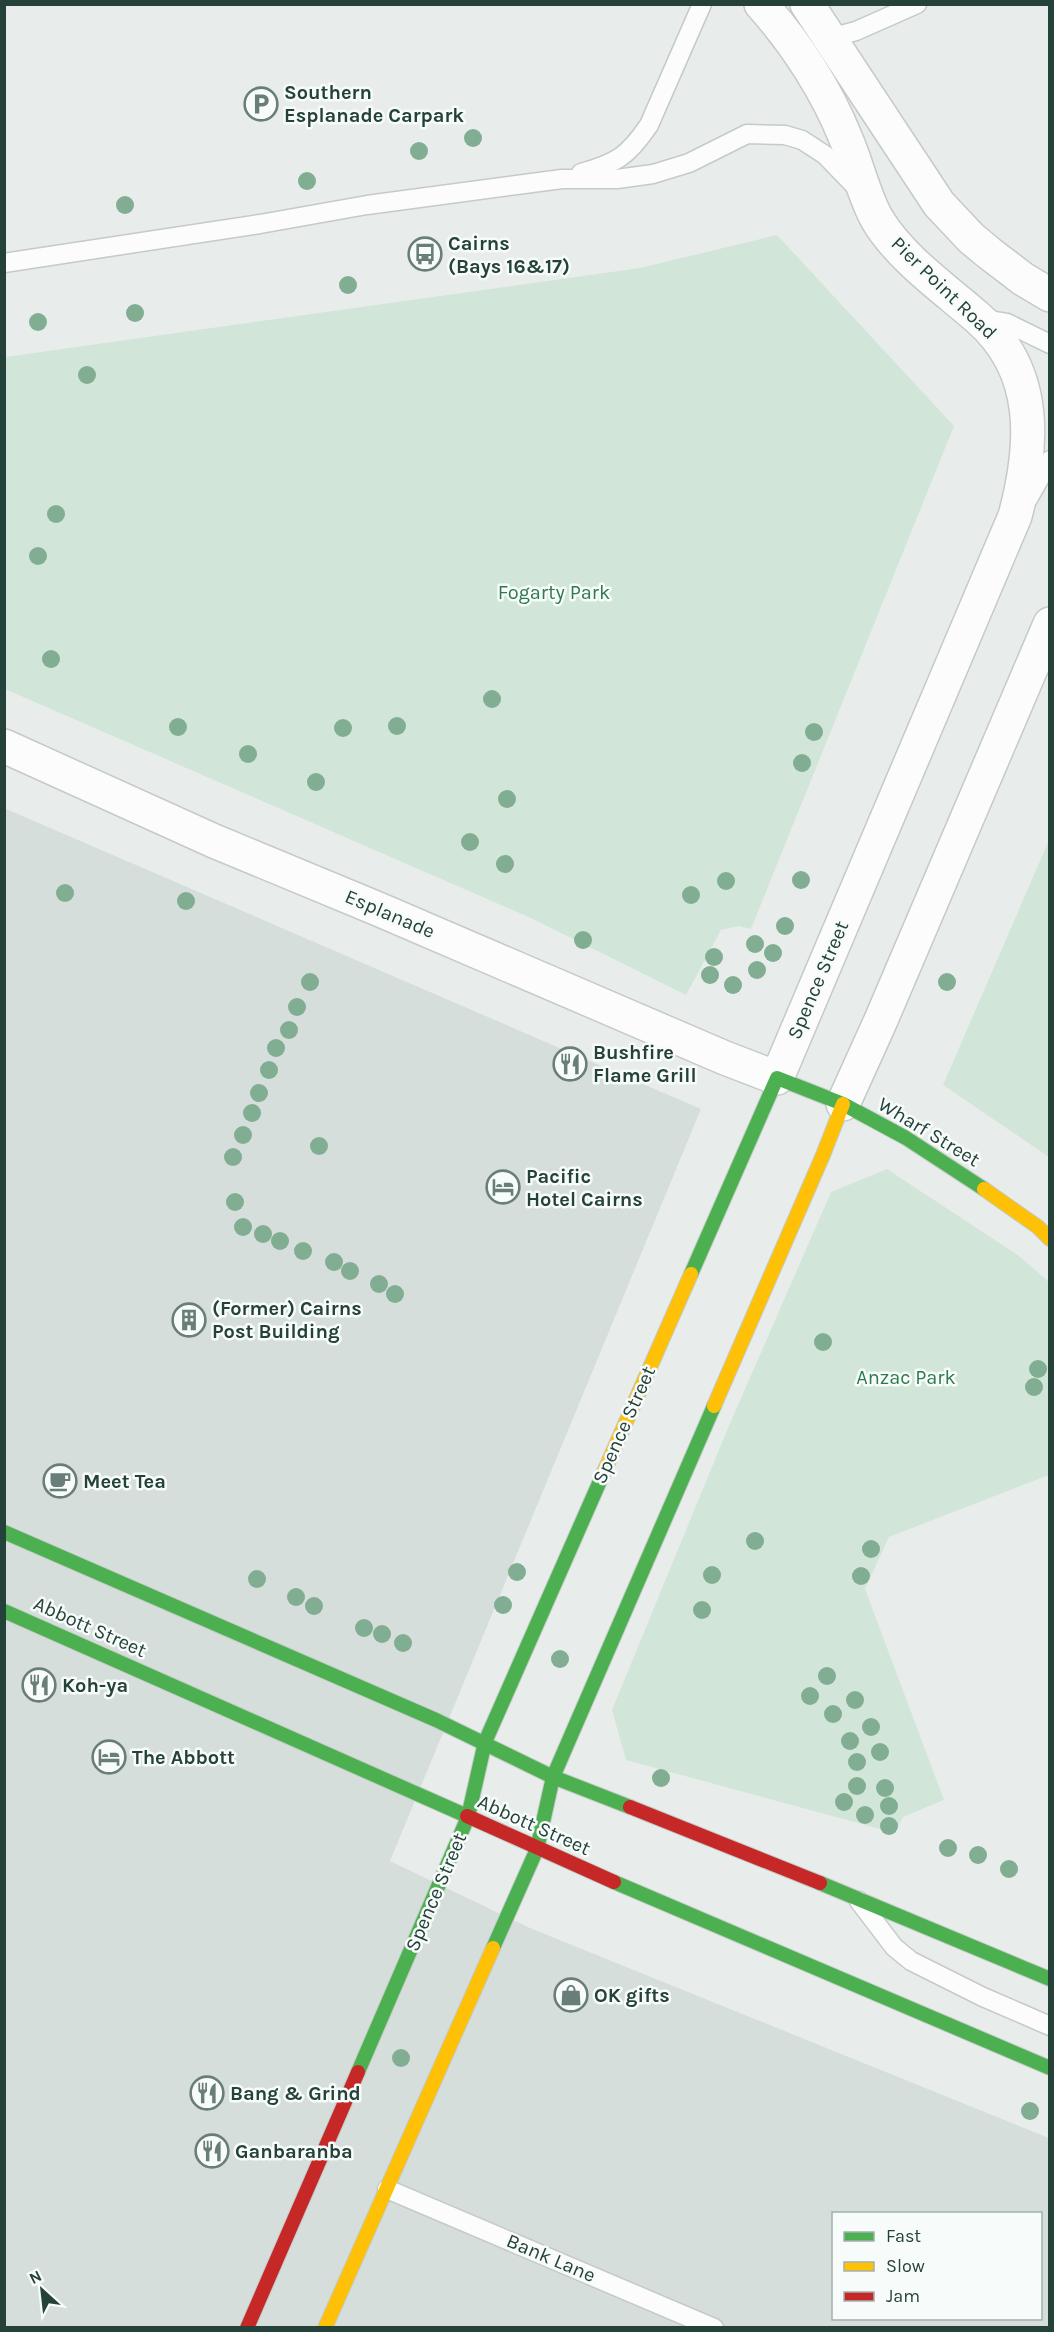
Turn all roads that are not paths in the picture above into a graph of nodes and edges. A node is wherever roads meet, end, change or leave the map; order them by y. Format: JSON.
{"nodes":[{"id":1,"x":702,"y":4,"type":"edge"},
{"id":2,"x":761,"y":4,"type":"edge"},
{"id":3,"x":807,"y":4,"type":"edge"},
{"id":4,"x":917,"y":4,"type":"edge"},
{"id":5,"x":893,"y":10,"type":"edge"},
{"id":6,"x":783,"y":25,"type":"edge"},
{"id":7,"x":830,"y":38,"type":"junction"},
{"id":8,"x":562,"y":178,"type":"junction"},
{"id":9,"x":878,"y":220,"type":"junction"},
{"id":10,"x":4,"y":263,"type":"edge"},
{"id":11,"x":1050,"y":295,"type":"edge"},
{"id":12,"x":980,"y":319,"type":"junction"},
{"id":13,"x":1050,"y":344,"type":"edge"},
{"id":14,"x":1050,"y":460,"type":"edge"},
{"id":15,"x":1011,"y":526,"type":"junction"},
{"id":16,"x":1050,"y":624,"type":"edge"},
{"id":17,"x":4,"y":746,"type":"edge"},
{"id":18,"x":777,"y":1078,"type":"junction"},
{"id":19,"x":843,"y":1104,"type":"junction"},
{"id":20,"x":1050,"y":1239,"type":"edge"},
{"id":21,"x":4,"y":1533,"type":"edge"},
{"id":22,"x":4,"y":1611,"type":"edge"},
{"id":23,"x":485,"y":1742,"type":"junction"},
{"id":24,"x":553,"y":1777,"type":"junction"},
{"id":25,"x":468,"y":1817,"type":"junction"},
{"id":26,"x":537,"y":1849,"type":"junction"},
{"id":27,"x":856,"y":1897,"type":"junction"},
{"id":28,"x":1050,"y":1979,"type":"edge"},
{"id":29,"x":1050,"y":2026,"type":"edge"},
{"id":30,"x":1050,"y":2068,"type":"edge"},
{"id":31,"x":387,"y":2189,"type":"junction"},
{"id":32,"x":247,"y":2328,"type":"edge"},
{"id":33,"x":325,"y":2328,"type":"edge"},
{"id":34,"x":714,"y":2328,"type":"edge"}],
"edges":[{"from":1,"to":8,"type":"lane"},
{"from":2,"to":6,"type":"street","name":"Pier Point Road"},
{"from":3,"to":7,"type":"street"},
{"from":4,"to":5,"type":"lane"},
{"from":5,"to":7,"type":"lane"},
{"from":6,"to":7,"type":"street"},
{"from":6,"to":9,"type":"street","name":"Pier Point Road"},
{"from":7,"to":11,"type":"street"},
{"from":8,"to":9,"type":"lane"},
{"from":8,"to":10,"type":"lane"},
{"from":9,"to":12,"type":"street","name":"Pier Point Road"},
{"from":12,"to":13,"type":"lane"},
{"from":12,"to":15,"type":"street","name":"Pier Point Road"},
{"from":14,"to":15,"type":"lane"},
{"from":15,"to":18,"type":"street","name":"Spence Street"},
{"from":16,"to":19,"type":"street"},
{"from":17,"to":18,"type":"street","name":"Esplanade"},
{"from":18,"to":19,"type":"street","name":"Wharf Street"},
{"from":18,"to":23,"type":"street","name":"Spence Street"},
{"from":19,"to":20,"type":"street","name":"Wharf Street"},
{"from":19,"to":24,"type":"street"},
{"from":21,"to":23,"type":"street"},
{"from":22,"to":25,"type":"street","name":"Abbott Street"},
{"from":23,"to":24,"type":"street"},
{"from":23,"to":25,"type":"street","name":"Spence Street"},
{"from":24,"to":26,"type":"street"},
{"from":24,"to":27,"type":"street"},
{"from":25,"to":26,"type":"street","name":"Abbott Street"},
{"from":25,"to":32,"type":"street","name":"Spence Street"},
{"from":26,"to":30,"type":"street","name":"Abbott Street"},
{"from":26,"to":31,"type":"street"},
{"from":27,"to":28,"type":"street"},
{"from":27,"to":29,"type":"lane"},
{"from":31,"to":33,"type":"street"},
{"from":31,"to":34,"type":"lane","name":"Bank Lane"}]}
